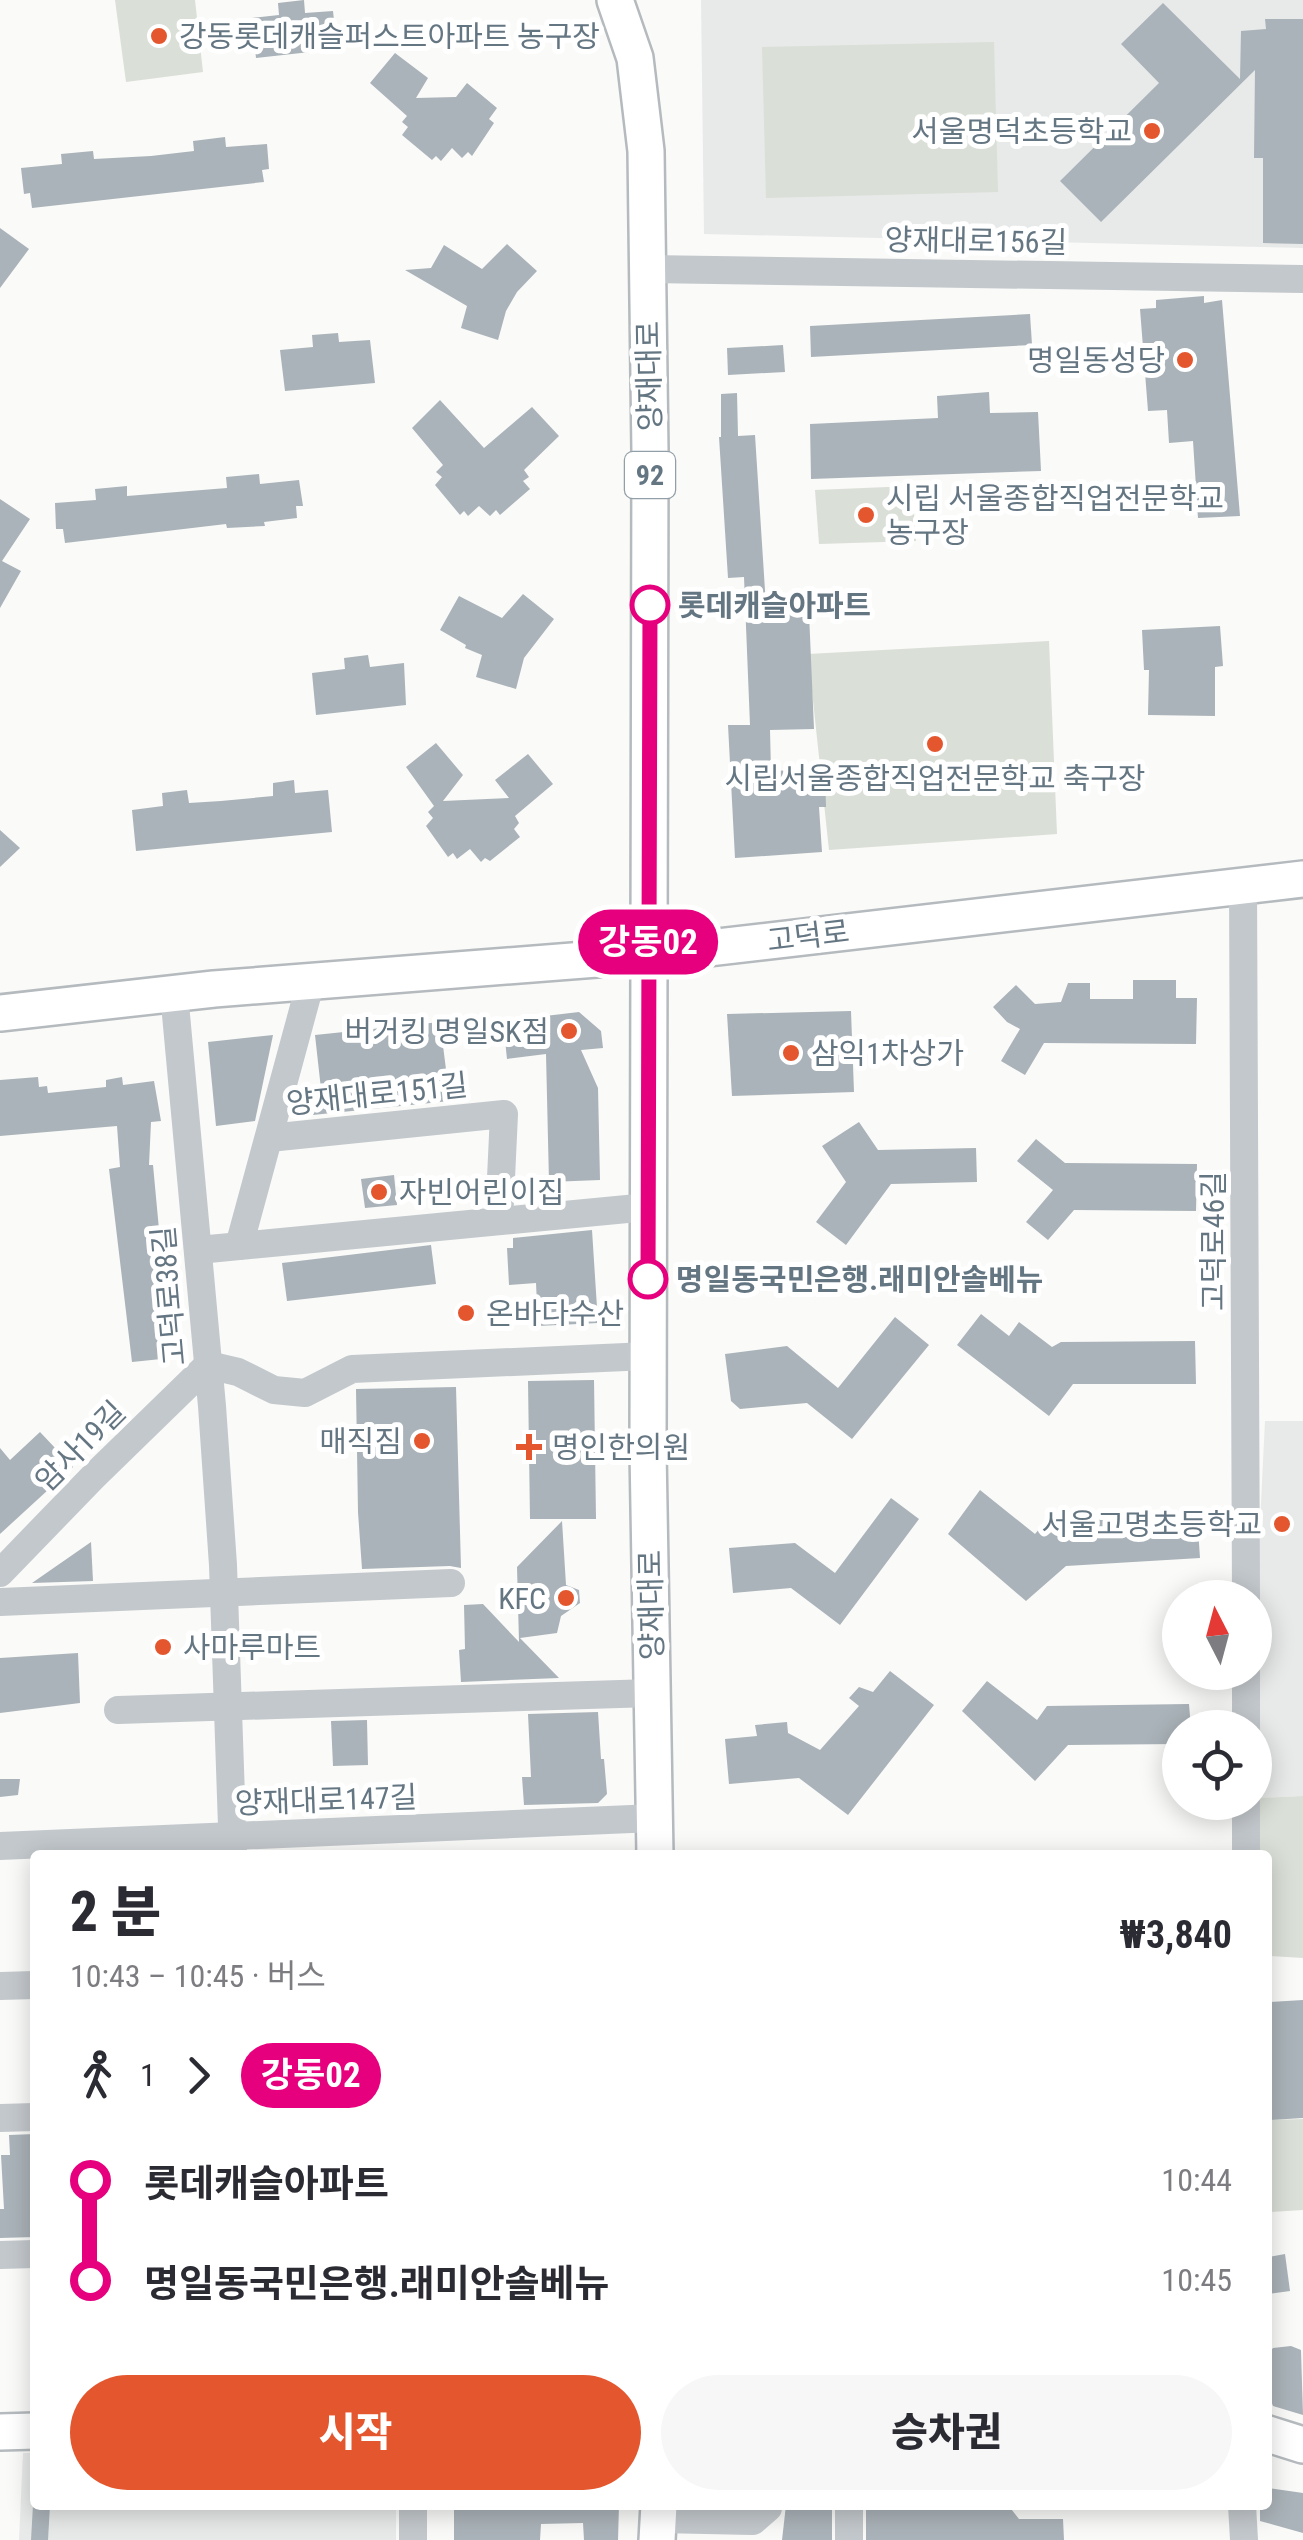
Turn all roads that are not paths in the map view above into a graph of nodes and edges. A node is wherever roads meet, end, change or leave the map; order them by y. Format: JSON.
{"nodes":[{"id":1,"x":615,"y":0,"type":"edge"},
{"id":2,"x":648,"y":269,"type":"junction"},
{"id":3,"x":1303,"y":279,"type":"edge"},
{"id":4,"x":1303,"y":879,"type":"edge"},
{"id":5,"x":1243,"y":884,"type":"junction"},
{"id":6,"x":648,"y":955,"type":"junction"},
{"id":7,"x":311,"y":982,"type":"junction"},
{"id":8,"x":174,"y":993,"type":"junction"},
{"id":9,"x":0,"y":1013,"type":"edge"},
{"id":10,"x":269,"y":1138,"type":"junction"},
{"id":11,"x":648,"y":1206,"type":"junction"},
{"id":12,"x":499,"y":1221,"type":"junction"},
{"id":13,"x":239,"y":1246,"type":"junction"},
{"id":14,"x":198,"y":1250,"type":"junction"},
{"id":15,"x":648,"y":1356,"type":"junction"},
{"id":16,"x":208,"y":1366,"type":"junction"},
{"id":17,"x":0,"y":1574,"type":"edge"},
{"id":18,"x":1246,"y":1580,"type":"edge"},
{"id":19,"x":451,"y":1583,"type":"dead end"},
{"id":20,"x":224,"y":1594,"type":"junction"},
{"id":21,"x":0,"y":1602,"type":"edge"},
{"id":22,"x":652,"y":1693,"type":"junction"},
{"id":23,"x":228,"y":1706,"type":"junction"},
{"id":24,"x":118,"y":1710,"type":"dead end"},
{"id":25,"x":655,"y":1818,"type":"junction"},
{"id":26,"x":1246,"y":1820,"type":"edge"},
{"id":27,"x":0,"y":1846,"type":"edge"},
{"id":28,"x":232,"y":1846,"type":"edge"},
{"id":29,"x":656,"y":1850,"type":"edge"},
{"id":30,"x":1246,"y":1850,"type":"edge"},
{"id":31,"x":30,"y":1985,"type":"edge"},
{"id":32,"x":0,"y":1986,"type":"edge"},
{"id":33,"x":30,"y":2117,"type":"edge"},
{"id":34,"x":0,"y":2118,"type":"edge"},
{"id":35,"x":30,"y":2254,"type":"edge"},
{"id":36,"x":0,"y":2255,"type":"edge"},
{"id":37,"x":0,"y":2432,"type":"edge"},
{"id":38,"x":30,"y":2432,"type":"edge"},
{"id":39,"x":1272,"y":2435,"type":"edge"},
{"id":40,"x":1303,"y":2445,"type":"edge"},
{"id":41,"x":413,"y":2510,"type":"edge"},
{"id":42,"x":766,"y":2510,"type":"edge"},
{"id":43,"x":849,"y":2510,"type":"edge"},
{"id":44,"x":1242,"y":2510,"type":"edge"},
{"id":45,"x":658,"y":2521,"type":"edge"},
{"id":46,"x":413,"y":2540,"type":"edge"},
{"id":47,"x":849,"y":2540,"type":"edge"},
{"id":48,"x":1244,"y":2540,"type":"edge"}],
"edges":[{"from":1,"to":2,"type":"main road","name":"양재대로","number":"92"},
{"from":2,"to":3,"type":"street","name":"양재대로156길"},
{"from":2,"to":6,"type":"main road","name":"양재대로","number":"92"},
{"from":4,"to":5,"type":"main road","name":"고덕로"},
{"from":5,"to":6,"type":"main road","name":"고덕로"},
{"from":5,"to":18,"type":"street","name":"고덕로46길"},
{"from":6,"to":7,"type":"main road","name":"고덕로"},
{"from":6,"to":11,"type":"main road","name":"양재대로","number":"92"},
{"from":7,"to":8,"type":"main road","name":"고덕로"},
{"from":7,"to":10,"type":"street"},
{"from":8,"to":9,"type":"main road","name":"고덕로"},
{"from":8,"to":14,"type":"street","name":"고덕로38길"},
{"from":10,"to":12,"type":"street","name":"양재대로151길"},
{"from":10,"to":13,"type":"street"},
{"from":11,"to":12,"type":"street"},
{"from":11,"to":15,"type":"main road","name":"양재대로","number":"92"},
{"from":12,"to":13,"type":"street"},
{"from":13,"to":14,"type":"street"},
{"from":14,"to":16,"type":"street","name":"고덕로38길"},
{"from":15,"to":16,"type":"street"},
{"from":15,"to":22,"type":"main road","name":"양재대로","number":"92"},
{"from":16,"to":17,"type":"street","name":"암사19길"},
{"from":16,"to":20,"type":"street","name":"고덕로38길"},
{"from":19,"to":20,"type":"street"},
{"from":20,"to":21,"type":"street"},
{"from":20,"to":23,"type":"street","name":"고덕로38길"},
{"from":22,"to":23,"type":"street"},
{"from":22,"to":25,"type":"main road","name":"양재대로","number":"92"},
{"from":23,"to":24,"type":"street"},
{"from":23,"to":28,"type":"street","name":"고덕로38길"},
{"from":25,"to":28,"type":"street","name":"양재대로147길"},
{"from":25,"to":29,"type":"main road","name":"양재대로","number":"92"},
{"from":26,"to":30,"type":"street"},
{"from":27,"to":28,"type":"street","name":"양재대로147길"},
{"from":31,"to":32,"type":"street"},
{"from":33,"to":34,"type":"street"},
{"from":35,"to":36,"type":"street"},
{"from":37,"to":38,"type":"main road"},
{"from":39,"to":40,"type":"main road"},
{"from":41,"to":46,"type":"street"},
{"from":42,"to":45,"type":"street"},
{"from":43,"to":47,"type":"street"},
{"from":44,"to":48,"type":"street"}]}
